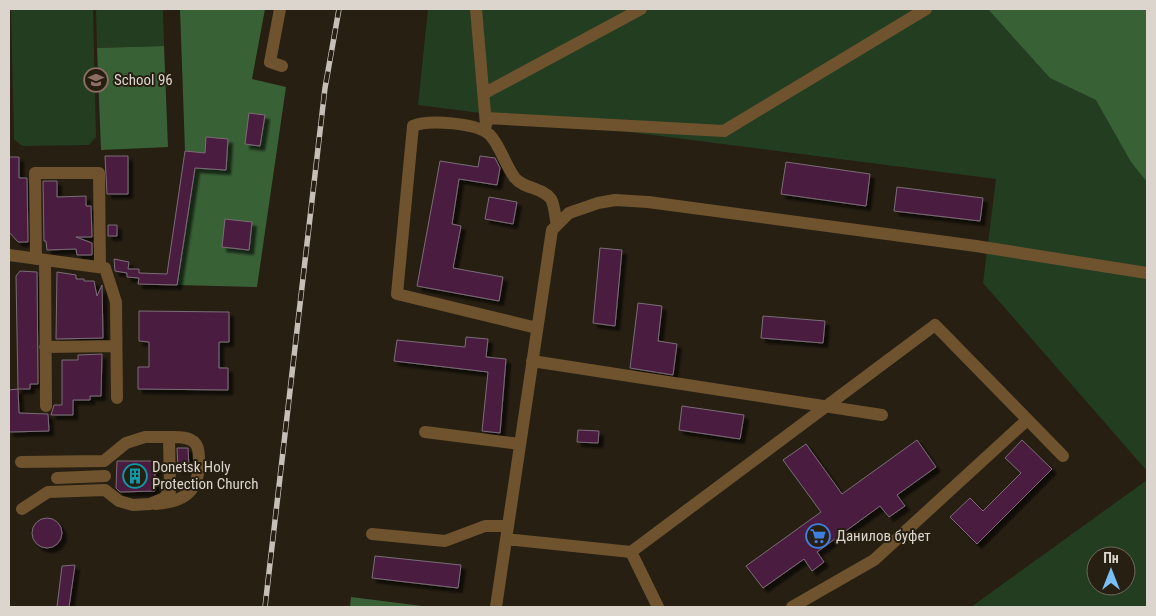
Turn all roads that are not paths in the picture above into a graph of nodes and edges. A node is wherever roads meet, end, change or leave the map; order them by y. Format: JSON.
{"nodes":[{"id":1,"x":280,"y":9,"type":"edge"},
{"id":2,"x":476,"y":9,"type":"edge"},
{"id":3,"x":641,"y":9,"type":"edge"},
{"id":4,"x":926,"y":9,"type":"edge"},
{"id":5,"x":282,"y":66,"type":"dead end"},
{"id":6,"x":485,"y":93,"type":"junction"},
{"id":7,"x":486,"y":118,"type":"junction"},
{"id":8,"x":486,"y":132,"type":"junction"},
{"id":9,"x":557,"y":225,"type":"junction"},
{"id":10,"x":9,"y":255,"type":"edge"},
{"id":11,"x":40,"y":259,"type":"junction"},
{"id":12,"x":100,"y":267,"type":"junction"},
{"id":13,"x":1147,"y":273,"type":"edge"},
{"id":14,"x":537,"y":328,"type":"junction"},
{"id":15,"x":116,"y":346,"type":"junction"},
{"id":16,"x":45,"y":347,"type":"junction"},
{"id":17,"x":532,"y":361,"type":"junction"},
{"id":18,"x":117,"y":398,"type":"dead end"},
{"id":19,"x":46,"y":406,"type":"dead end"},
{"id":20,"x":826,"y":406,"type":"junction"},
{"id":21,"x":882,"y":415,"type":"dead end"},
{"id":22,"x":1028,"y":420,"type":"junction"},
{"id":23,"x":425,"y":432,"type":"dead end"},
{"id":24,"x":169,"y":437,"type":"junction"},
{"id":25,"x":520,"y":444,"type":"junction"},
{"id":26,"x":1063,"y":456,"type":"dead end"},
{"id":27,"x":104,"y":461,"type":"junction"},
{"id":28,"x":21,"y":462,"type":"dead end"},
{"id":29,"x":50,"y":462,"type":"junction"},
{"id":30,"x":105,"y":476,"type":"junction"},
{"id":31,"x":57,"y":478,"type":"junction"},
{"id":32,"x":105,"y":490,"type":"junction"},
{"id":33,"x":48,"y":492,"type":"junction"},
{"id":34,"x":150,"y":504,"type":"junction"},
{"id":35,"x":22,"y":509,"type":"dead end"},
{"id":36,"x":508,"y":526,"type":"junction"},
{"id":37,"x":372,"y":534,"type":"dead end"},
{"id":38,"x":506,"y":539,"type":"junction"},
{"id":39,"x":631,"y":552,"type":"junction"},
{"id":40,"x":496,"y":607,"type":"edge"},
{"id":41,"x":658,"y":607,"type":"edge"},
{"id":42,"x":792,"y":607,"type":"edge"}],
"edges":[{"from":1,"to":5,"type":"lane"},
{"from":2,"to":6,"type":"lane"},
{"from":3,"to":6,"type":"lane"},
{"from":4,"to":7,"type":"lane"},
{"from":6,"to":7,"type":"lane"},
{"from":7,"to":8,"type":"lane"},
{"from":8,"to":9,"type":"lane"},
{"from":8,"to":14,"type":"lane"},
{"from":9,"to":13,"type":"lane"},
{"from":9,"to":14,"type":"lane"},
{"from":10,"to":11,"type":"lane"},
{"from":11,"to":12,"type":"lane"},
{"from":11,"to":12,"type":"lane"},
{"from":11,"to":16,"type":"lane"},
{"from":12,"to":15,"type":"lane"},
{"from":14,"to":17,"type":"lane"},
{"from":15,"to":16,"type":"lane"},
{"from":15,"to":18,"type":"lane"},
{"from":16,"to":19,"type":"lane"},
{"from":17,"to":20,"type":"lane"},
{"from":17,"to":25,"type":"lane"},
{"from":20,"to":21,"type":"lane"},
{"from":20,"to":22,"type":"lane"},
{"from":20,"to":39,"type":"lane"},
{"from":22,"to":26,"type":"lane"},
{"from":22,"to":42,"type":"lane"},
{"from":23,"to":25,"type":"lane"},
{"from":24,"to":27,"type":"lane"},
{"from":24,"to":34,"type":"lane"},
{"from":24,"to":34,"type":"lane"},
{"from":25,"to":36,"type":"lane"},
{"from":27,"to":29,"type":"lane"},
{"from":27,"to":30,"type":"lane"},
{"from":28,"to":29,"type":"lane"},
{"from":29,"to":31,"type":"lane"},
{"from":30,"to":31,"type":"lane"},
{"from":30,"to":32,"type":"lane"},
{"from":31,"to":33,"type":"lane"},
{"from":32,"to":33,"type":"lane"},
{"from":32,"to":34,"type":"lane"},
{"from":33,"to":35,"type":"lane"},
{"from":36,"to":37,"type":"lane"},
{"from":36,"to":38,"type":"lane"},
{"from":38,"to":39,"type":"lane"},
{"from":38,"to":40,"type":"lane"},
{"from":39,"to":41,"type":"lane"}]}
